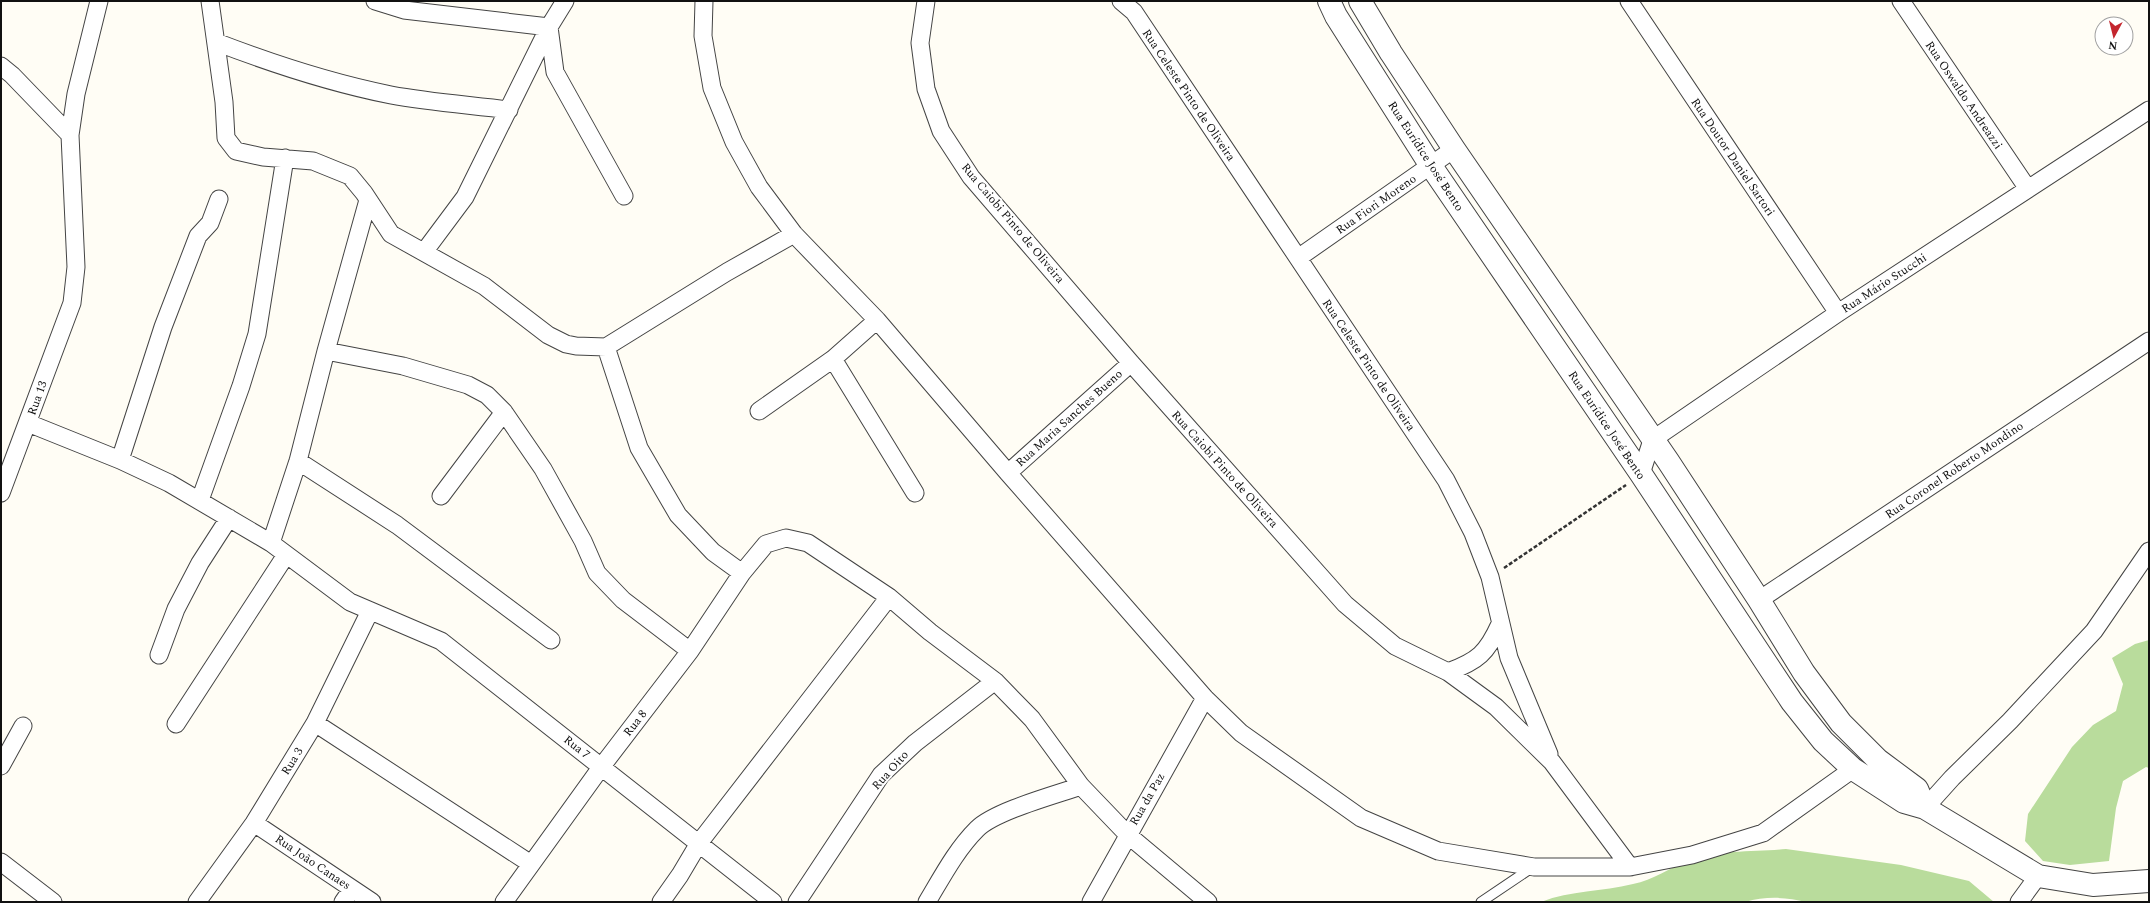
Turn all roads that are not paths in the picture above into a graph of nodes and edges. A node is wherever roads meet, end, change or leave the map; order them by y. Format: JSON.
{"nodes":[{"id":1,"x":100,"y":1,"type":"edge"},
{"id":2,"x":210,"y":1,"type":"edge"},
{"id":3,"x":375,"y":1,"type":"edge"},
{"id":4,"x":565,"y":1,"type":"edge"},
{"id":5,"x":704,"y":1,"type":"edge"},
{"id":6,"x":926,"y":1,"type":"edge"},
{"id":7,"x":1121,"y":1,"type":"edge"},
{"id":8,"x":1329,"y":1,"type":"edge"},
{"id":9,"x":1360,"y":1,"type":"edge"},
{"id":10,"x":1629,"y":1,"type":"edge"},
{"id":11,"x":1901,"y":1,"type":"edge"},
{"id":12,"x":549,"y":27,"type":"junction"},
{"id":13,"x":216,"y":42,"type":"junction"},
{"id":14,"x":1,"y":66,"type":"edge"},
{"id":15,"x":509,"y":110,"type":"junction"},
{"id":16,"x":2149,"y":110,"type":"edge"},
{"id":17,"x":70,"y":135,"type":"junction"},
{"id":18,"x":1454,"y":149,"type":"junction"},
{"id":19,"x":285,"y":158,"type":"junction"},
{"id":20,"x":1431,"y":166,"type":"junction"},
{"id":21,"x":2028,"y":189,"type":"junction"},
{"id":22,"x":624,"y":196,"type":"dead end"},
{"id":23,"x":219,"y":199,"type":"dead end"},
{"id":24,"x":368,"y":200,"type":"junction"},
{"id":25,"x":794,"y":234,"type":"junction"},
{"id":26,"x":424,"y":252,"type":"junction"},
{"id":27,"x":1298,"y":258,"type":"junction"},
{"id":28,"x":1838,"y":313,"type":"junction"},
{"id":29,"x":877,"y":320,"type":"junction"},
{"id":30,"x":2149,"y":341,"type":"edge"},
{"id":31,"x":606,"y":347,"type":"junction"},
{"id":32,"x":326,"y":351,"type":"junction"},
{"id":33,"x":833,"y":359,"type":"junction"},
{"id":34,"x":1131,"y":363,"type":"junction"},
{"id":35,"x":759,"y":411,"type":"dead end"},
{"id":36,"x":504,"y":412,"type":"junction"},
{"id":37,"x":28,"y":423,"type":"junction"},
{"id":38,"x":1652,"y":440,"type":"junction"},
{"id":39,"x":120,"y":460,"type":"junction"},
{"id":40,"x":298,"y":461,"type":"junction"},
{"id":41,"x":1008,"y":473,"type":"junction"},
{"id":42,"x":1641,"y":474,"type":"junction"},
{"id":43,"x":1,"y":493,"type":"edge"},
{"id":44,"x":915,"y":493,"type":"dead end"},
{"id":45,"x":441,"y":496,"type":"dead end"},
{"id":46,"x":200,"y":500,"type":"junction"},
{"id":47,"x":229,"y":518,"type":"junction"},
{"id":48,"x":271,"y":543,"type":"junction"},
{"id":49,"x":2149,"y":551,"type":"edge"},
{"id":50,"x":286,"y":555,"type":"junction"},
{"id":51,"x":742,"y":573,"type":"junction"},
{"id":52,"x":889,"y":597,"type":"junction"},
{"id":53,"x":1759,"y":600,"type":"junction"},
{"id":54,"x":370,"y":611,"type":"junction"},
{"id":55,"x":1500,"y":624,"type":"junction"},
{"id":56,"x":551,"y":640,"type":"dead end"},
{"id":57,"x":690,"y":651,"type":"junction"},
{"id":58,"x":159,"y":656,"type":"dead end"},
{"id":59,"x":1448,"y":672,"type":"junction"},
{"id":60,"x":995,"y":681,"type":"junction"},
{"id":61,"x":1205,"y":698,"type":"junction"},
{"id":62,"x":316,"y":723,"type":"junction"},
{"id":63,"x":176,"y":724,"type":"dead end"},
{"id":64,"x":23,"y":726,"type":"dead end"},
{"id":65,"x":1552,"y":762,"type":"junction"},
{"id":66,"x":1,"y":766,"type":"edge"},
{"id":67,"x":602,"y":766,"type":"junction"},
{"id":68,"x":1853,"y":769,"type":"junction"},
{"id":69,"x":1081,"y":786,"type":"junction"},
{"id":70,"x":1925,"y":808,"type":"junction"},
{"id":71,"x":254,"y":822,"type":"junction"},
{"id":72,"x":1128,"y":834,"type":"junction"},
{"id":73,"x":699,"y":843,"type":"junction"},
{"id":74,"x":1,"y":862,"type":"edge"},
{"id":75,"x":531,"y":864,"type":"junction"},
{"id":76,"x":1534,"y":867,"type":"junction"},
{"id":77,"x":1630,"y":867,"type":"junction"},
{"id":78,"x":2038,"y":876,"type":"junction"},
{"id":79,"x":2149,"y":881,"type":"edge"},
{"id":80,"x":348,"y":895,"type":"edge"},
{"id":81,"x":53,"y":902,"type":"edge"},
{"id":82,"x":197,"y":902,"type":"edge"},
{"id":83,"x":372,"y":902,"type":"edge"},
{"id":84,"x":504,"y":902,"type":"edge"},
{"id":85,"x":661,"y":902,"type":"edge"},
{"id":86,"x":773,"y":902,"type":"edge"},
{"id":87,"x":797,"y":902,"type":"edge"},
{"id":88,"x":927,"y":902,"type":"edge"},
{"id":89,"x":1091,"y":902,"type":"edge"},
{"id":90,"x":1208,"y":902,"type":"edge"},
{"id":91,"x":1481,"y":902,"type":"edge"},
{"id":92,"x":2019,"y":902,"type":"edge"}],
"edges":[{"from":1,"to":17,"type":"street","name":"Rua 13"},
{"from":2,"to":13,"type":"street"},
{"from":3,"to":12,"type":"street"},
{"from":4,"to":12,"type":"street"},
{"from":5,"to":25,"type":"street"},
{"from":6,"to":34,"type":"street","name":"Rua Caiobi Pinto de Oliveira"},
{"from":7,"to":27,"type":"street","name":"Rua Celeste Pinto de Oliveira"},
{"from":8,"to":20,"type":"street","name":"Rua Eurídice José Bento"},
{"from":9,"to":18,"type":"street"},
{"from":10,"to":28,"type":"street","name":"Rua Doutor Daniel Sartori"},
{"from":11,"to":21,"type":"street","name":"Rua Oswaldo Andreazzi"},
{"from":12,"to":15,"type":"street"},
{"from":12,"to":22,"type":"street"},
{"from":13,"to":15,"type":"street"},
{"from":13,"to":19,"type":"street"},
{"from":14,"to":17,"type":"street"},
{"from":15,"to":26,"type":"street"},
{"from":16,"to":21,"type":"street","name":"Rua Mário Stucchi"},
{"from":17,"to":37,"type":"street","name":"Rua 13"},
{"from":18,"to":20,"type":"street","name":"Rua Fiori Moreno"},
{"from":18,"to":38,"type":"street"},
{"from":19,"to":24,"type":"street"},
{"from":19,"to":46,"type":"street"},
{"from":20,"to":27,"type":"street","name":"Rua Fiori Moreno"},
{"from":20,"to":42,"type":"street","name":"Rua Eurídice José Bento"},
{"from":21,"to":28,"type":"street","name":"Rua Mário Stucchi"},
{"from":23,"to":39,"type":"street"},
{"from":24,"to":26,"type":"street"},
{"from":24,"to":32,"type":"street"},
{"from":25,"to":29,"type":"street"},
{"from":25,"to":31,"type":"street"},
{"from":26,"to":31,"type":"street"},
{"from":27,"to":55,"type":"street","name":"Rua Celeste Pinto de Oliveira"},
{"from":28,"to":38,"type":"street","name":"Rua Mário Stucchi"},
{"from":29,"to":33,"type":"street"},
{"from":29,"to":41,"type":"street"},
{"from":30,"to":53,"type":"street","name":"Rua Coronel Roberto Mondino"},
{"from":31,"to":51,"type":"street"},
{"from":32,"to":36,"type":"street"},
{"from":32,"to":40,"type":"street"},
{"from":33,"to":35,"type":"street"},
{"from":33,"to":44,"type":"street"},
{"from":34,"to":41,"type":"street","name":"Rua Maria Sanches Bueno"},
{"from":34,"to":59,"type":"street","name":"Rua Caiobi Pinto de Oliveira"},
{"from":36,"to":45,"type":"street"},
{"from":36,"to":57,"type":"street"},
{"from":37,"to":39,"type":"street","name":"Rua 7"},
{"from":37,"to":43,"type":"street","name":"Rua 13"},
{"from":38,"to":42,"type":"street"},
{"from":38,"to":53,"type":"street"},
{"from":39,"to":46,"type":"street","name":"Rua 7"},
{"from":40,"to":48,"type":"street"},
{"from":40,"to":56,"type":"street"},
{"from":41,"to":61,"type":"street"},
{"from":42,"to":68,"type":"street","name":"Rua Eurídice José Bento"},
{"from":46,"to":47,"type":"street","name":"Rua 7"},
{"from":47,"to":48,"type":"street","name":"Rua 7"},
{"from":47,"to":58,"type":"street"},
{"from":48,"to":50,"type":"street","name":"Rua 7"},
{"from":49,"to":70,"type":"street"},
{"from":50,"to":54,"type":"street","name":"Rua 7"},
{"from":50,"to":63,"type":"street"},
{"from":51,"to":52,"type":"street","name":"Rua 8"},
{"from":51,"to":57,"type":"street","name":"Rua 8"},
{"from":52,"to":60,"type":"street"},
{"from":52,"to":73,"type":"street"},
{"from":53,"to":70,"type":"street"},
{"from":54,"to":62,"type":"street","name":"Rua 3"},
{"from":54,"to":67,"type":"street","name":"Rua 7"},
{"from":55,"to":59,"type":"street"},
{"from":55,"to":65,"type":"street","name":"Rua Celeste Pinto de Oliveira"},
{"from":57,"to":67,"type":"street","name":"Rua 8"},
{"from":59,"to":65,"type":"street","name":"Rua Caiobi Pinto de Oliveira"},
{"from":60,"to":69,"type":"street"},
{"from":60,"to":87,"type":"street","name":"Rua Oito"},
{"from":61,"to":72,"type":"street","name":"Rua da Paz"},
{"from":61,"to":76,"type":"street"},
{"from":62,"to":71,"type":"street","name":"Rua 3"},
{"from":62,"to":75,"type":"street"},
{"from":64,"to":66,"type":"street"},
{"from":65,"to":77,"type":"street","name":"Rua Caiobi Pinto de Oliveira"},
{"from":67,"to":73,"type":"street","name":"Rua 7"},
{"from":67,"to":75,"type":"street","name":"Rua 8"},
{"from":68,"to":70,"type":"street","name":"Rua Eurídice José Bento"},
{"from":68,"to":77,"type":"street"},
{"from":69,"to":72,"type":"street"},
{"from":69,"to":88,"type":"street"},
{"from":70,"to":78,"type":"street","name":"Rua Eurídice José Bento"},
{"from":71,"to":80,"type":"street","name":"Rua João Canaes"},
{"from":71,"to":82,"type":"street","name":"Rua 3"},
{"from":72,"to":89,"type":"street","name":"Rua da Paz"},
{"from":72,"to":90,"type":"street"},
{"from":73,"to":85,"type":"street"},
{"from":73,"to":86,"type":"street","name":"Rua 7"},
{"from":74,"to":81,"type":"street"},
{"from":75,"to":84,"type":"street","name":"Rua 8"},
{"from":76,"to":77,"type":"street"},
{"from":76,"to":91,"type":"lane"},
{"from":78,"to":79,"type":"street","name":"Rua Eurídice José Bento"},
{"from":78,"to":92,"type":"street"},
{"from":80,"to":83,"type":"street","name":"Rua João Canaes"}]}
